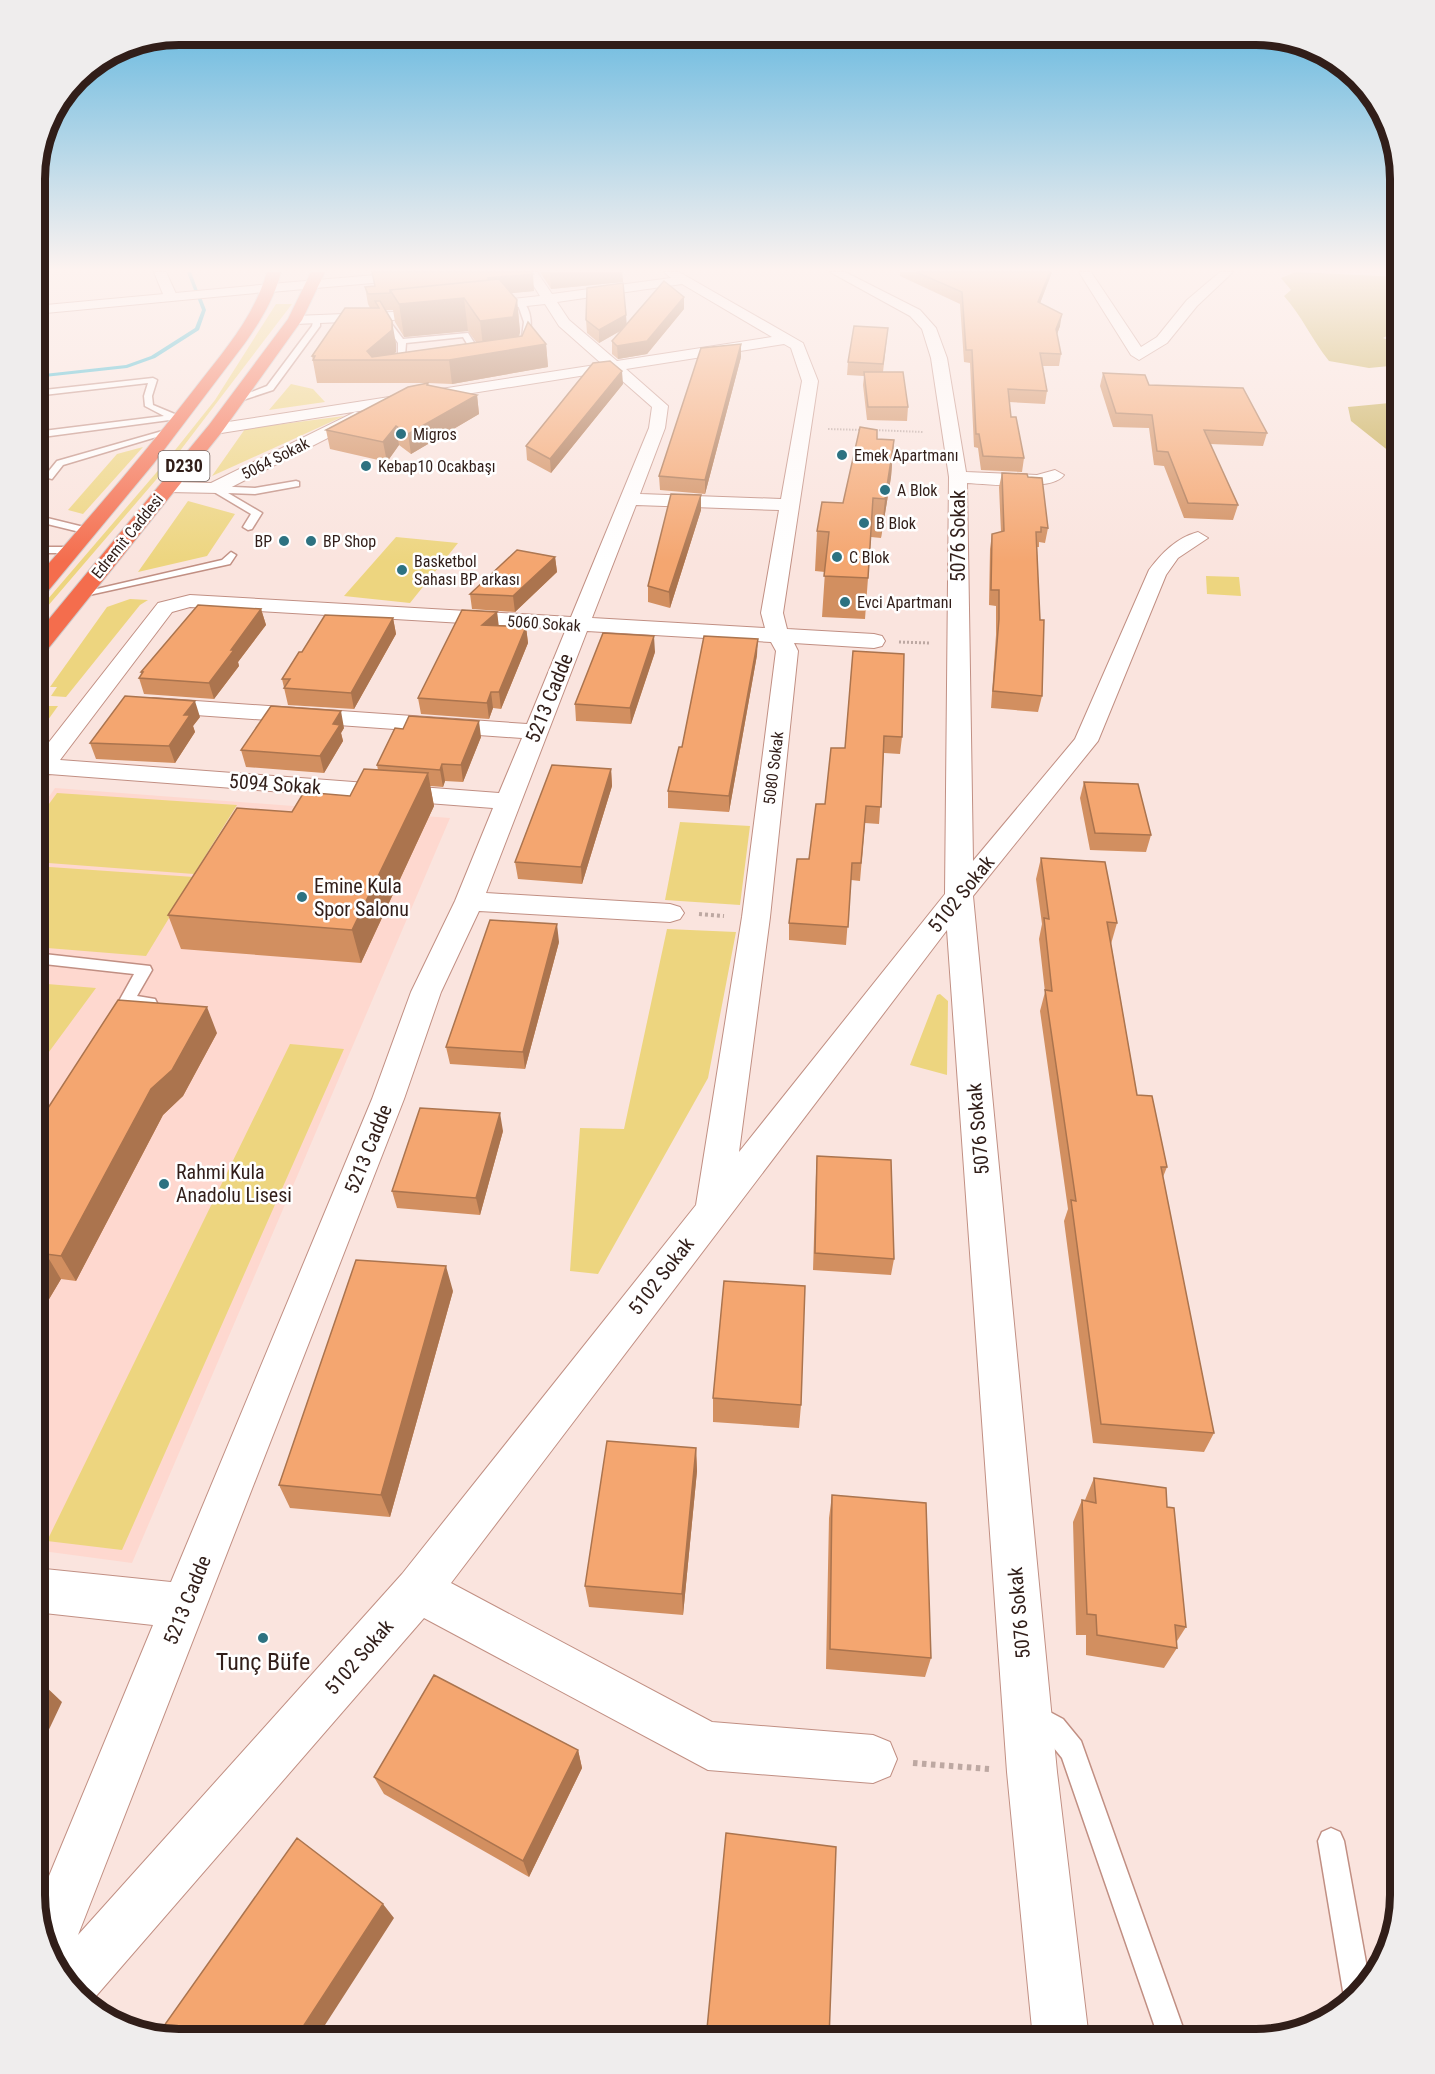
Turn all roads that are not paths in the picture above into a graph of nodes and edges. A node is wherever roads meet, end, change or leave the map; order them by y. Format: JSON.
{"nodes":[{"id":1,"x":217,"y":369,"type":"edge"},
{"id":2,"x":259,"y":369,"type":"edge"},
{"id":3,"x":284,"y":369,"type":"edge"},
{"id":4,"x":385,"y":369,"type":"edge"},
{"id":5,"x":606,"y":369,"type":"edge"},
{"id":6,"x":619,"y":369,"type":"edge"},
{"id":7,"x":806,"y":369,"type":"edge"},
{"id":8,"x":941,"y":369,"type":"edge"},
{"id":9,"x":400,"y":372,"type":"edge"},
{"id":10,"x":388,"y":374,"type":"edge"},
{"id":11,"x":377,"y":376,"type":"edge"},
{"id":12,"x":45,"y":392,"type":"edge"},
{"id":13,"x":234,"y":402,"type":"junction"},
{"id":14,"x":378,"y":405,"type":"junction"},
{"id":15,"x":175,"y":422,"type":"junction"},
{"id":16,"x":214,"y":429,"type":"junction"},
{"id":17,"x":45,"y":434,"type":"edge"},
{"id":18,"x":1055,"y":475,"type":"dead end"},
{"id":19,"x":49,"y":477,"type":"dead end"},
{"id":20,"x":958,"y":477,"type":"junction"},
{"id":21,"x":296,"y":484,"type":"dead end"},
{"id":22,"x":167,"y":487,"type":"junction"},
{"id":23,"x":214,"y":489,"type":"junction"},
{"id":24,"x":629,"y":499,"type":"junction"},
{"id":25,"x":789,"y":505,"type":"junction"},
{"id":26,"x":45,"y":520,"type":"edge"},
{"id":27,"x":248,"y":526,"type":"dead end"},
{"id":28,"x":88,"y":531,"type":"junction"},
{"id":29,"x":1198,"y":538,"type":"dead end"},
{"id":30,"x":45,"y":550,"type":"edge"},
{"id":31,"x":72,"y":550,"type":"junction"},
{"id":32,"x":231,"y":555,"type":"dead end"},
{"id":33,"x":45,"y":581,"type":"edge"},
{"id":34,"x":80,"y":594,"type":"junction"},
{"id":35,"x":578,"y":625,"type":"junction"},
{"id":36,"x":780,"y":636,"type":"junction"},
{"id":37,"x":45,"y":638,"type":"edge"},
{"id":38,"x":874,"y":641,"type":"road end"},
{"id":39,"x":93,"y":700,"type":"junction"},
{"id":40,"x":535,"y":732,"type":"junction"},
{"id":41,"x":45,"y":762,"type":"edge"},
{"id":42,"x":45,"y":771,"type":"edge"},
{"id":43,"x":507,"y":801,"type":"junction"},
{"id":44,"x":959,"y":895,"type":"junction"},
{"id":45,"x":469,"y":901,"type":"junction"},
{"id":46,"x":670,"y":913,"type":"road end"},
{"id":47,"x":45,"y":959,"type":"edge"},
{"id":48,"x":169,"y":1005,"type":"edge"},
{"id":49,"x":714,"y":1208,"type":"junction"},
{"id":50,"x":418,"y":1590,"type":"junction"},
{"id":51,"x":45,"y":1591,"type":"edge"},
{"id":52,"x":184,"y":1606,"type":"junction"},
{"id":53,"x":1027,"y":1712,"type":"junction"},
{"id":54,"x":873,"y":1759,"type":"road end"},
{"id":55,"x":1331,"y":1841,"type":"dead end"},
{"id":56,"x":52,"y":1935,"type":"edge"},
{"id":57,"x":75,"y":1979,"type":"edge"},
{"id":58,"x":1356,"y":1984,"type":"edge"},
{"id":59,"x":1060,"y":2029,"type":"edge"},
{"id":60,"x":1170,"y":2029,"type":"edge"}],
"edges":[{"from":1,"to":15,"type":"highway","name":"Edremit Caddesi","number":"D230"},
{"from":2,"to":13,"type":"highway","name":"Edremit Caddesi","number":"D230"},
{"from":3,"to":13,"type":"lane"},
{"from":4,"to":11,"type":"lane"},
{"from":5,"to":14,"type":"street"},
{"from":6,"to":24,"type":"street","name":"5213 Cadde"},
{"from":7,"to":25,"type":"street","name":"5080 Sokak"},
{"from":8,"to":20,"type":"street","name":"5076 Sokak"},
{"from":9,"to":10,"type":"lane"},
{"from":12,"to":15,"type":"lane"},
{"from":13,"to":16,"type":"highway","name":"Edremit Caddesi","number":"D230"},
{"from":14,"to":16,"type":"street"},
{"from":14,"to":23,"type":"street","name":"5064 Sokak"},
{"from":15,"to":17,"type":"lane"},
{"from":15,"to":19,"type":"lane"},
{"from":15,"to":28,"type":"highway","name":"Edremit Caddesi","number":"D230"},
{"from":16,"to":22,"type":"highway","name":"Edremit Caddesi","number":"D230"},
{"from":18,"to":20,"type":"street"},
{"from":20,"to":44,"type":"street","name":"5076 Sokak"},
{"from":21,"to":23,"type":"lane"},
{"from":22,"to":23,"type":"street","name":"5064 Sokak"},
{"from":22,"to":34,"type":"highway","name":"Edremit Caddesi","number":"D230"},
{"from":23,"to":27,"type":"lane"},
{"from":24,"to":25,"type":"street"},
{"from":24,"to":35,"type":"street","name":"5213 Cadde"},
{"from":25,"to":36,"type":"street","name":"5080 Sokak"},
{"from":26,"to":28,"type":"lane"},
{"from":28,"to":31,"type":"highway","name":"Edremit Caddesi","number":"D230"},
{"from":29,"to":44,"type":"street","name":"5102 Sokak"},
{"from":30,"to":31,"type":"lane"},
{"from":31,"to":33,"type":"highway","name":"Edremit Caddesi","number":"D230"},
{"from":32,"to":34,"type":"lane"},
{"from":34,"to":37,"type":"highway","name":"Edremit Caddesi","number":"D230"},
{"from":35,"to":36,"type":"street","name":"5060 Sokak"},
{"from":35,"to":39,"type":"street","name":"5060 Sokak"},
{"from":35,"to":40,"type":"street","name":"5213 Cadde"},
{"from":36,"to":38,"type":"street","name":"5060 Sokak"},
{"from":36,"to":49,"type":"street","name":"5080 Sokak"},
{"from":39,"to":40,"type":"street"},
{"from":39,"to":41,"type":"street"},
{"from":40,"to":43,"type":"street","name":"5213 Cadde"},
{"from":42,"to":43,"type":"street","name":"5094 Sokak"},
{"from":43,"to":45,"type":"street","name":"5213 Cadde"},
{"from":44,"to":49,"type":"street","name":"5102 Sokak"},
{"from":44,"to":53,"type":"street","name":"5076 Sokak"},
{"from":45,"to":46,"type":"street"},
{"from":45,"to":52,"type":"street","name":"5213 Cadde"},
{"from":47,"to":48,"type":"lane"},
{"from":49,"to":50,"type":"street","name":"5102 Sokak"},
{"from":50,"to":54,"type":"street"},
{"from":50,"to":57,"type":"street","name":"5102 Sokak"},
{"from":51,"to":52,"type":"street"},
{"from":52,"to":56,"type":"street","name":"5213 Cadde"},
{"from":53,"to":59,"type":"street","name":"5076 Sokak"},
{"from":53,"to":60,"type":"lane"},
{"from":55,"to":58,"type":"lane"}]}
